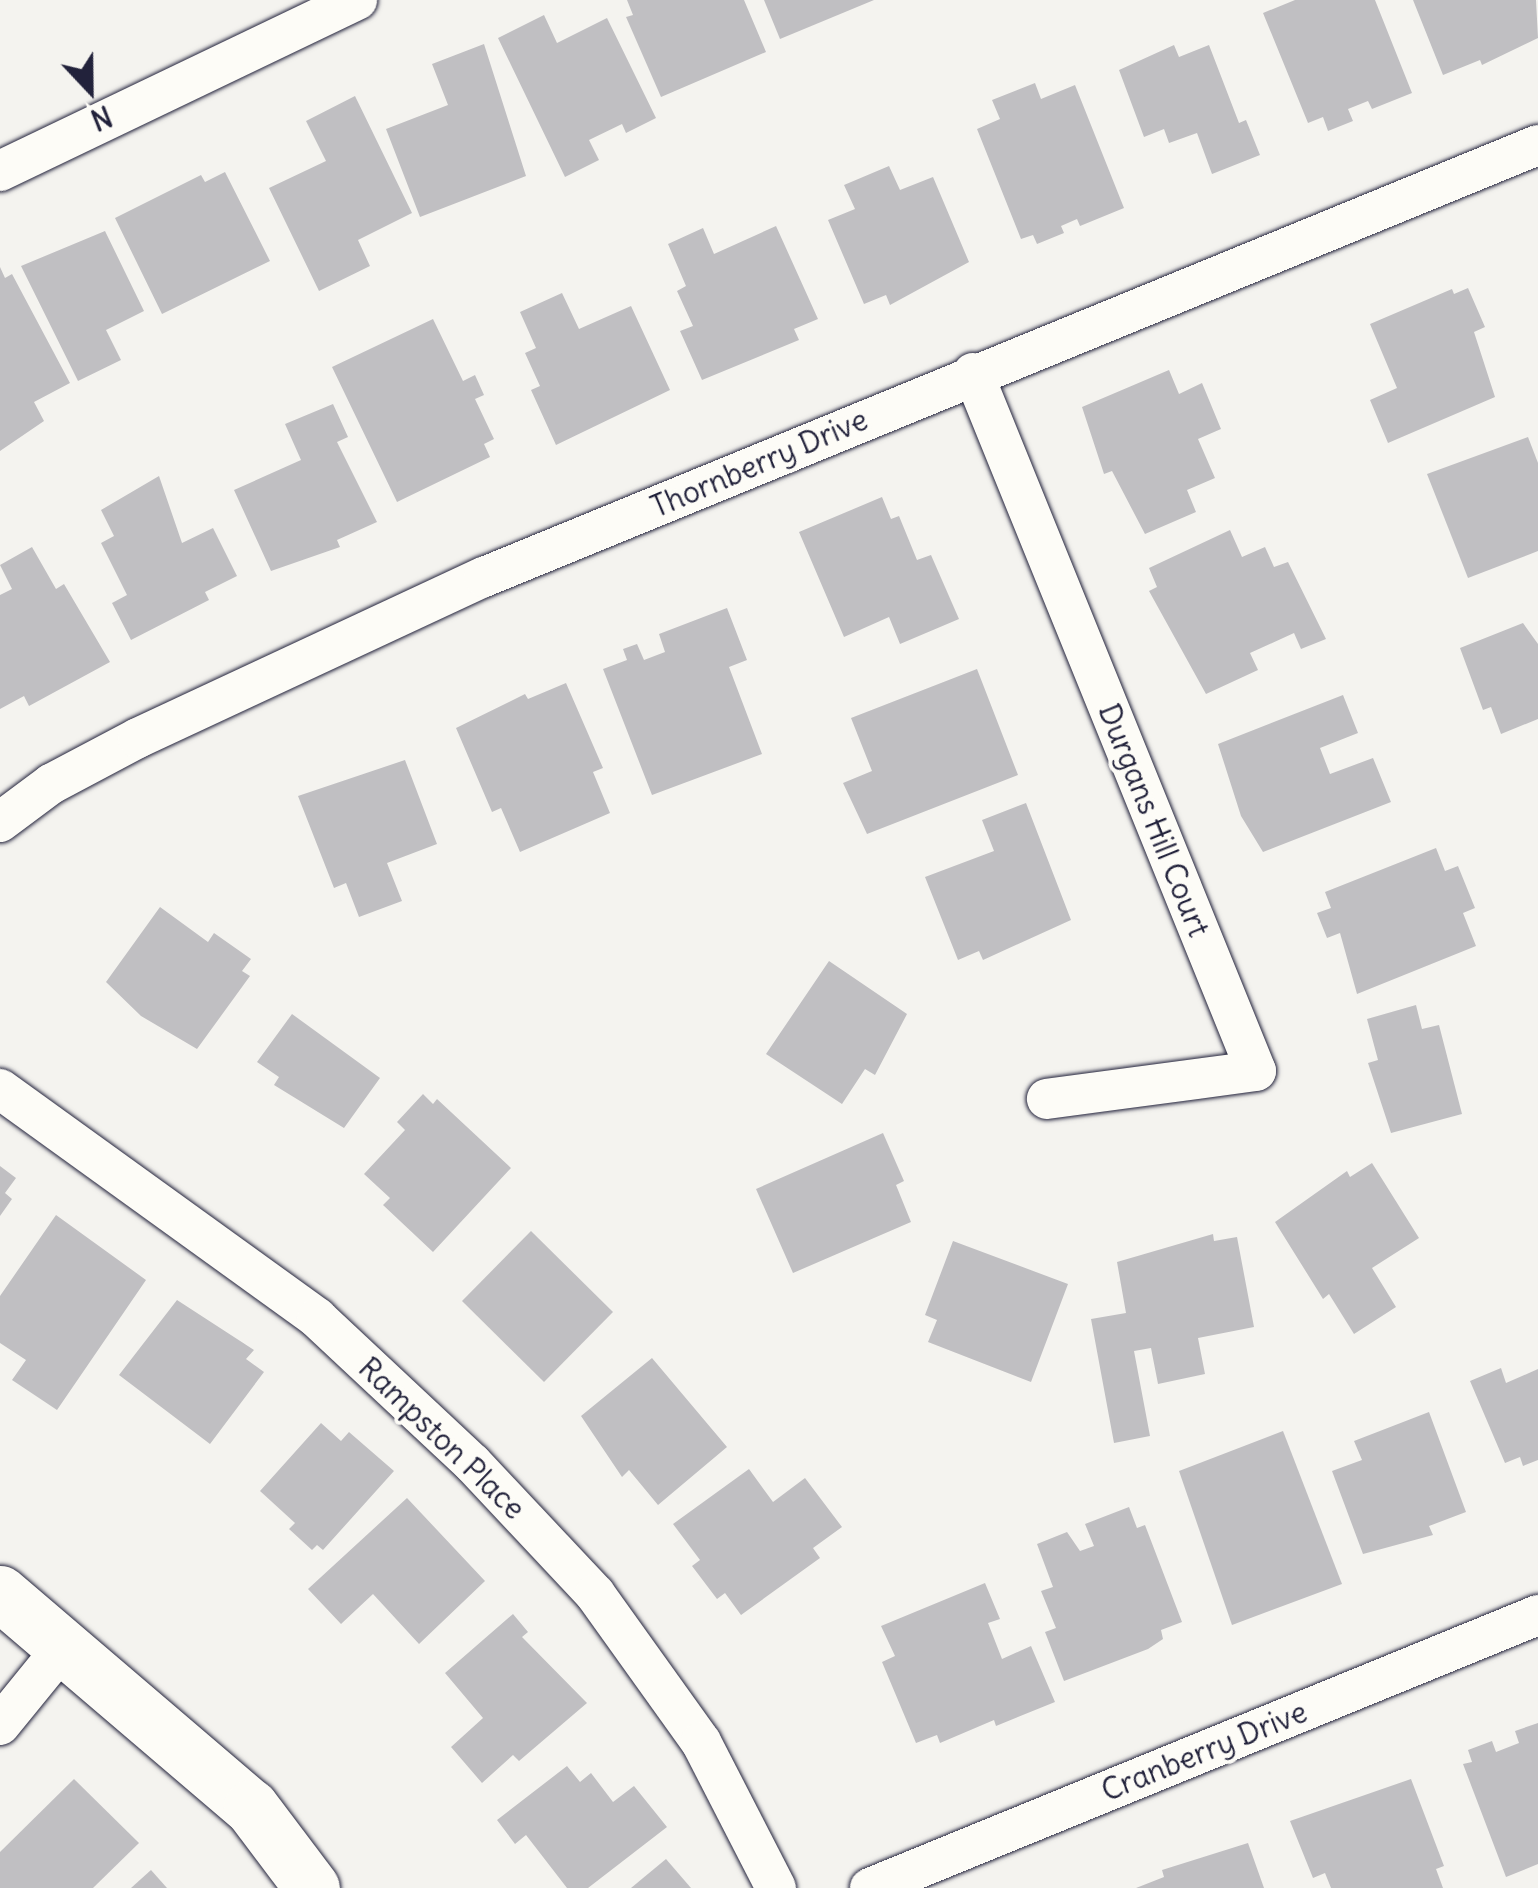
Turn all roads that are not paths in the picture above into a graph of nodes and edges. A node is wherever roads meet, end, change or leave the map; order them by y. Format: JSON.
{"nodes":[{"id":1,"x":357,"y":0,"type":"edge"},
{"id":2,"x":1536,"y":153,"type":"edge"},
{"id":3,"x":0,"y":172,"type":"edge"},
{"id":4,"x":973,"y":374,"type":"junction"},
{"id":5,"x":0,"y":822,"type":"edge"},
{"id":6,"x":0,"y":1089,"type":"edge"},
{"id":7,"x":1047,"y":1099,"type":"dead end"},
{"id":8,"x":3,"y":1602,"type":"edge"},
{"id":9,"x":1538,"y":1615,"type":"edge"},
{"id":10,"x":64,"y":1645,"type":"junction"},
{"id":11,"x":0,"y":1724,"type":"edge"},
{"id":12,"x":312,"y":1888,"type":"edge"},
{"id":13,"x":776,"y":1888,"type":"edge"},
{"id":14,"x":870,"y":1888,"type":"edge"}],
"edges":[{"from":1,"to":3,"type":"street"},
{"from":2,"to":4,"type":"street","name":"Thornberry Drive"},
{"from":4,"to":5,"type":"street","name":"Thornberry Drive"},
{"from":4,"to":7,"type":"street","name":"Durgans Hill Court"},
{"from":6,"to":13,"type":"street","name":"Rampston Place"},
{"from":8,"to":10,"type":"street"},
{"from":9,"to":14,"type":"street","name":"Cranberry Drive"},
{"from":10,"to":11,"type":"street"},
{"from":10,"to":12,"type":"street"}]}
